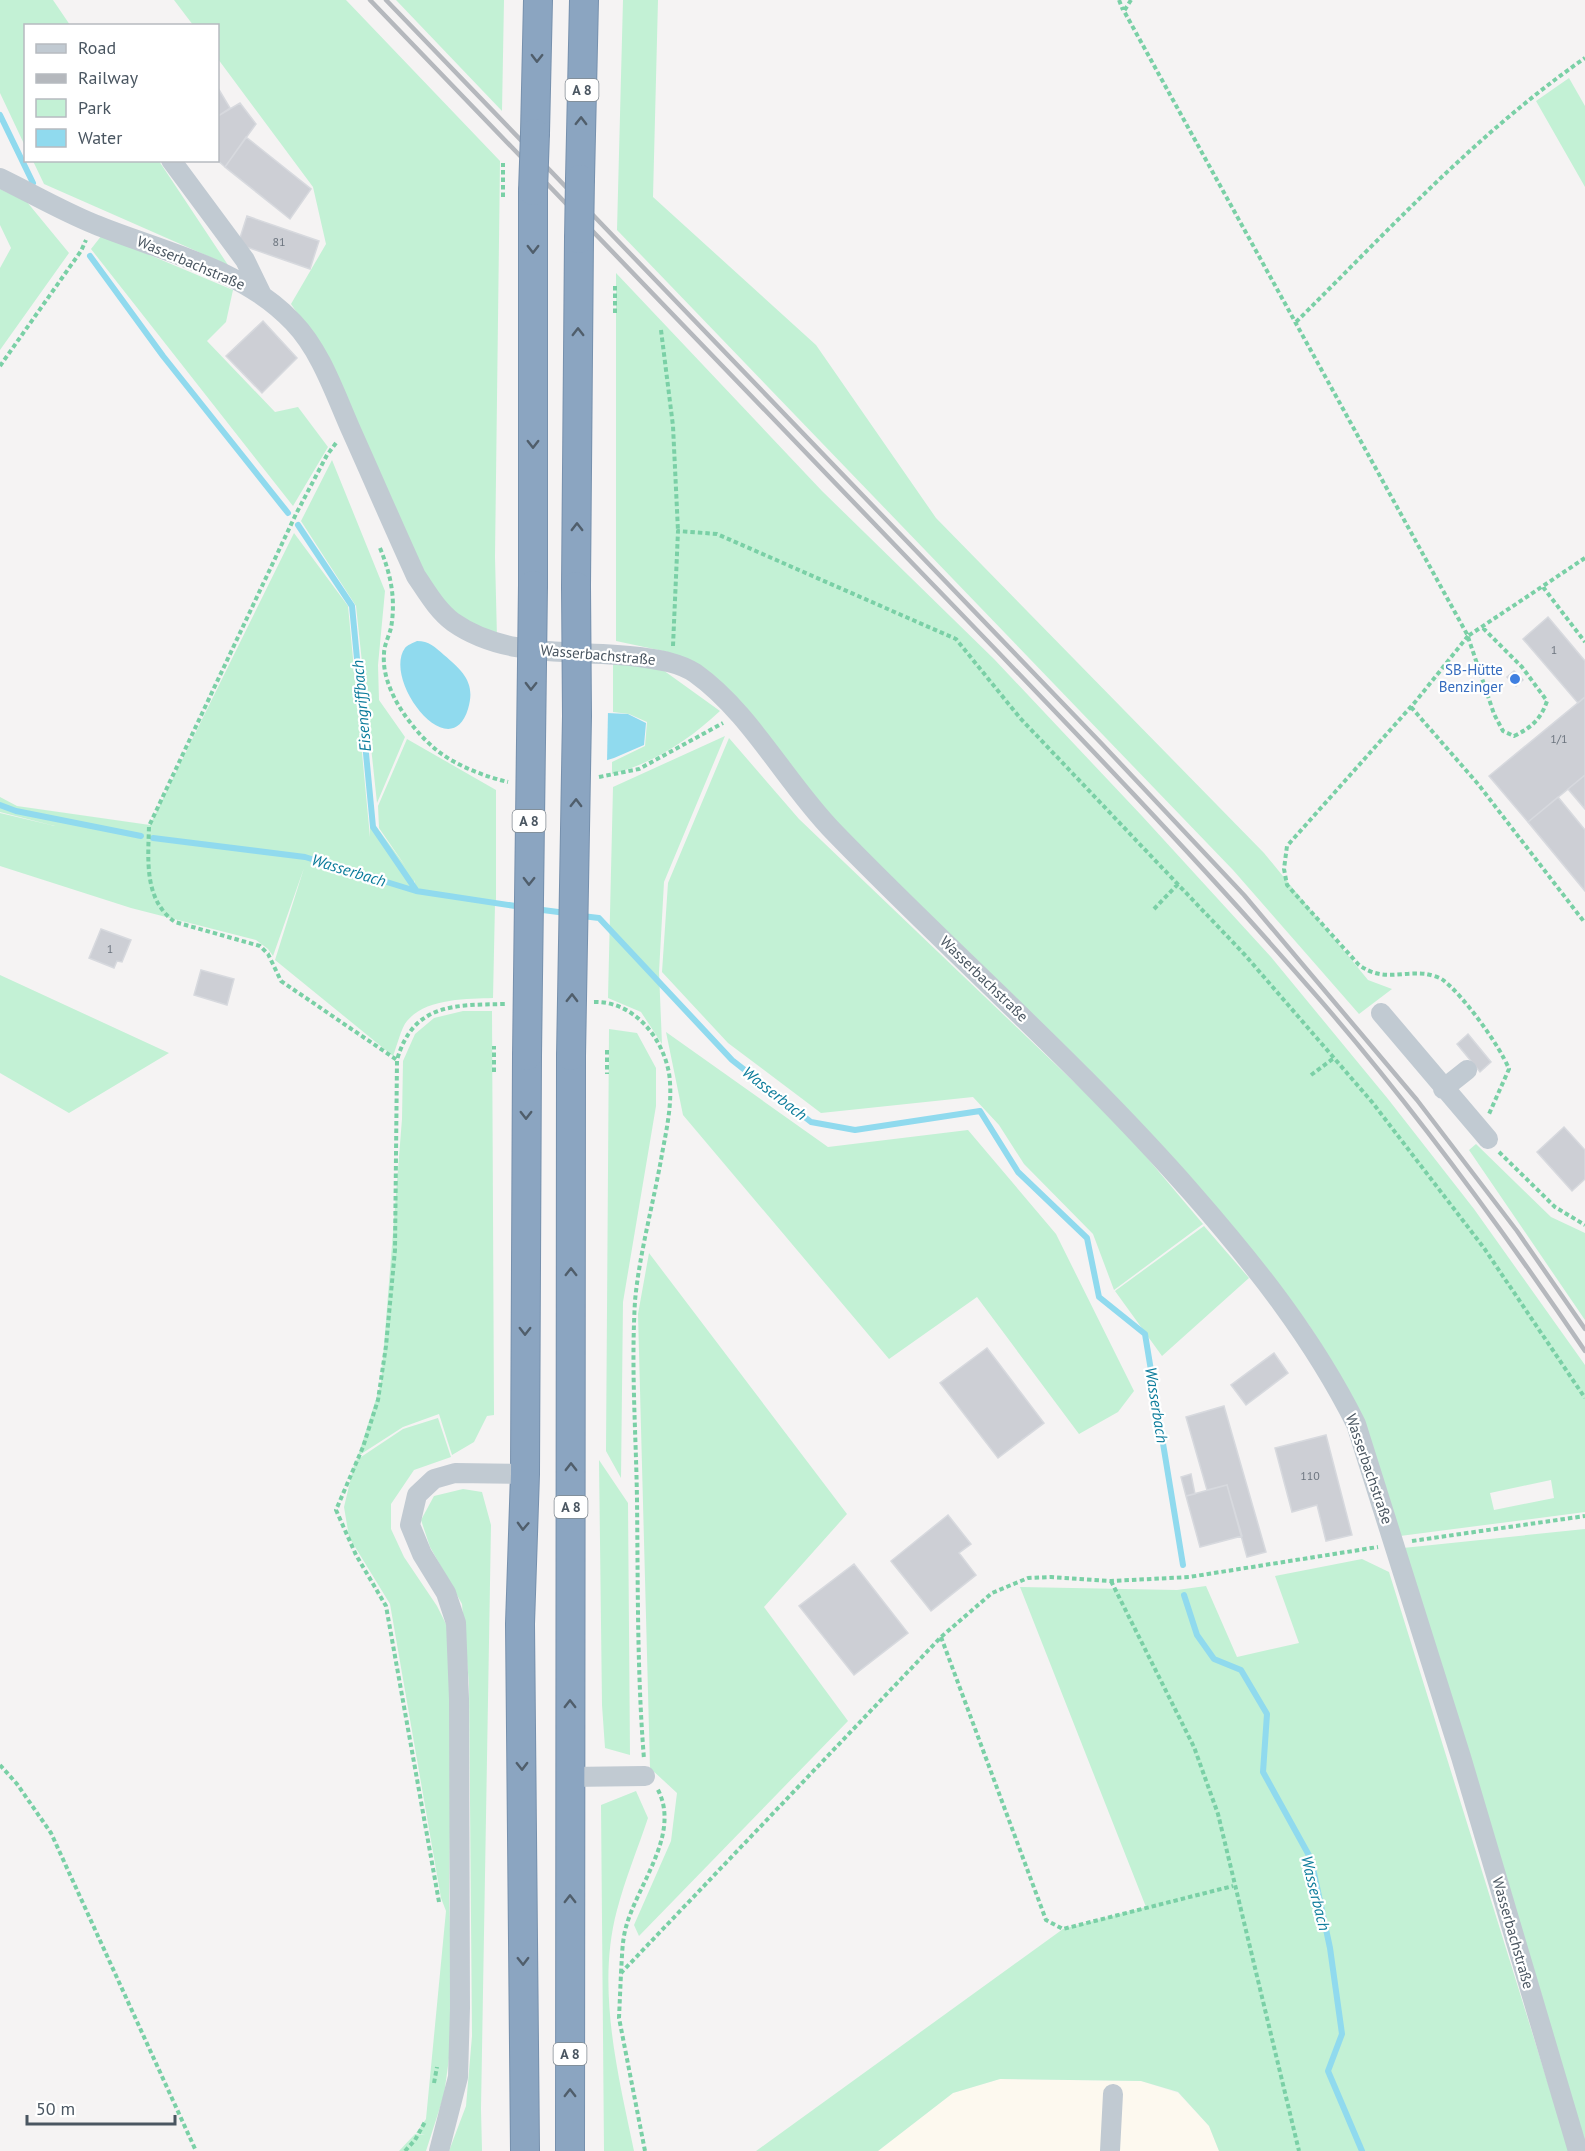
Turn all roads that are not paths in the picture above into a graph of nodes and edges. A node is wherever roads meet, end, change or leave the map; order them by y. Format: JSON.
{"nodes":[{"id":1,"x":538,"y":0,"type":"edge"},
{"id":2,"x":584,"y":0,"type":"edge"},
{"id":3,"x":172,"y":162,"type":"edge"},
{"id":4,"x":0,"y":178,"type":"edge"},
{"id":5,"x":262,"y":295,"type":"junction"},
{"id":6,"x":1381,"y":1013,"type":"dead end"},
{"id":7,"x":1467,"y":1070,"type":"dead end"},
{"id":8,"x":1443,"y":1089,"type":"junction"},
{"id":9,"x":1488,"y":1139,"type":"road end"},
{"id":10,"x":525,"y":1474,"type":"junction"},
{"id":11,"x":645,"y":1776,"type":"road end"},
{"id":12,"x":569,"y":1777,"type":"junction"},
{"id":13,"x":1113,"y":2094,"type":"dead end"},
{"id":14,"x":439,"y":2151,"type":"edge"},
{"id":15,"x":525,"y":2151,"type":"edge"},
{"id":16,"x":570,"y":2151,"type":"edge"},
{"id":17,"x":1110,"y":2151,"type":"edge"},
{"id":18,"x":1578,"y":2151,"type":"edge"}],
"edges":[{"from":1,"to":10,"type":"highway","number":"A 8","one_way":true,"bridge":true},
{"from":12,"to":2,"type":"highway","number":"A 8","one_way":true,"bridge":true},
{"from":3,"to":5,"type":"street"},
{"from":4,"to":5,"type":"street","name":"Wasserbachstraße"},
{"from":5,"to":18,"type":"street","name":"Wasserbachstraße"},
{"from":6,"to":8,"type":"street"},
{"from":7,"to":8,"type":"street"},
{"from":8,"to":9,"type":"street"},
{"from":10,"to":14,"type":"street"},
{"from":10,"to":15,"type":"highway","number":"A 8","one_way":true},
{"from":11,"to":12,"type":"street"},
{"from":16,"to":12,"type":"highway","number":"A 8","one_way":true},
{"from":13,"to":17,"type":"street"}]}
